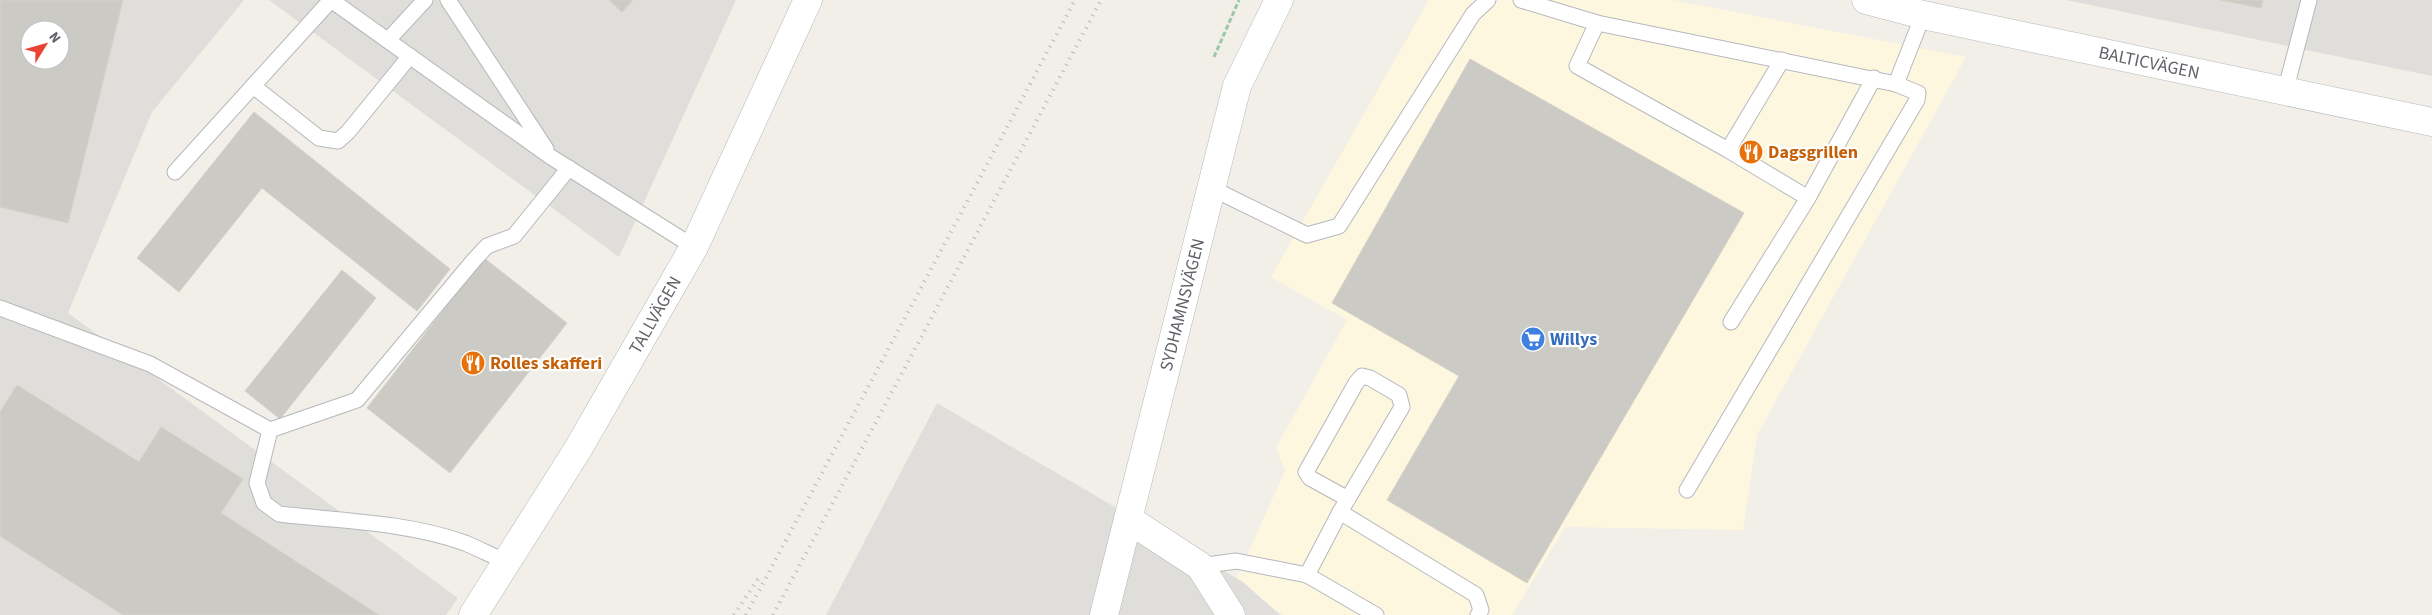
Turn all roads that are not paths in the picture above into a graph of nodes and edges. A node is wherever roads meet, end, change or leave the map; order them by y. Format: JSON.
{"nodes":[{"id":1,"x":331,"y":0,"type":"edge"},
{"id":2,"x":425,"y":0,"type":"edge"},
{"id":3,"x":448,"y":0,"type":"edge"},
{"id":4,"x":808,"y":0,"type":"edge"},
{"id":5,"x":1279,"y":0,"type":"edge"},
{"id":6,"x":1488,"y":0,"type":"edge"},
{"id":7,"x":1521,"y":0,"type":"edge"},
{"id":8,"x":1866,"y":0,"type":"edge"},
{"id":9,"x":2309,"y":0,"type":"edge"},
{"id":10,"x":1923,"y":15,"type":"junction"},
{"id":11,"x":1597,"y":23,"type":"junction"},
{"id":12,"x":388,"y":40,"type":"junction"},
{"id":13,"x":410,"y":56,"type":"junction"},
{"id":14,"x":1782,"y":60,"type":"junction"},
{"id":15,"x":1874,"y":78,"type":"junction"},
{"id":16,"x":1896,"y":84,"type":"junction"},
{"id":17,"x":253,"y":86,"type":"junction"},
{"id":18,"x":2285,"y":92,"type":"junction"},
{"id":19,"x":2432,"y":122,"type":"edge"},
{"id":20,"x":1728,"y":150,"type":"junction"},
{"id":21,"x":551,"y":158,"type":"junction"},
{"id":22,"x":569,"y":168,"type":"junction"},
{"id":23,"x":176,"y":172,"type":"dead end"},
{"id":24,"x":1211,"y":188,"type":"junction"},
{"id":25,"x":1808,"y":198,"type":"junction"},
{"id":26,"x":694,"y":247,"type":"junction"},
{"id":27,"x":0,"y":308,"type":"edge"},
{"id":28,"x":1731,"y":322,"type":"dead end"},
{"id":29,"x":270,"y":430,"type":"junction"},
{"id":30,"x":1687,"y":490,"type":"dead end"},
{"id":31,"x":1344,"y":506,"type":"junction"},
{"id":32,"x":1128,"y":519,"type":"junction"},
{"id":33,"x":507,"y":562,"type":"junction"},
{"id":34,"x":1200,"y":566,"type":"junction"},
{"id":35,"x":1307,"y":574,"type":"junction"},
{"id":36,"x":473,"y":615,"type":"edge"},
{"id":37,"x":1104,"y":615,"type":"edge"},
{"id":38,"x":1231,"y":615,"type":"edge"},
{"id":39,"x":1376,"y":615,"type":"edge"},
{"id":40,"x":1478,"y":615,"type":"edge"}],
"edges":[{"from":1,"to":12,"type":"lane"},
{"from":1,"to":17,"type":"lane"},
{"from":2,"to":12,"type":"lane"},
{"from":3,"to":21,"type":"lane"},
{"from":4,"to":26,"type":"street","name":"TALLVÄGEN"},
{"from":5,"to":24,"type":"street","name":"SYDHAMNSVÄGEN"},
{"from":6,"to":24,"type":"lane"},
{"from":7,"to":11,"type":"lane"},
{"from":8,"to":10,"type":"street","name":"BALTICVÄGEN"},
{"from":9,"to":18,"type":"lane"},
{"from":10,"to":16,"type":"lane"},
{"from":10,"to":18,"type":"street","name":"BALTICVÄGEN"},
{"from":11,"to":14,"type":"lane"},
{"from":11,"to":20,"type":"lane"},
{"from":12,"to":13,"type":"lane"},
{"from":13,"to":17,"type":"lane"},
{"from":13,"to":21,"type":"lane"},
{"from":14,"to":15,"type":"lane"},
{"from":14,"to":20,"type":"lane"},
{"from":15,"to":16,"type":"lane"},
{"from":15,"to":25,"type":"lane"},
{"from":16,"to":30,"type":"lane"},
{"from":17,"to":23,"type":"lane"},
{"from":18,"to":19,"type":"street","name":"BALTICVÄGEN"},
{"from":20,"to":25,"type":"lane"},
{"from":21,"to":22,"type":"lane"},
{"from":22,"to":26,"type":"lane"},
{"from":22,"to":29,"type":"lane"},
{"from":24,"to":32,"type":"street","name":"SYDHAMNSVÄGEN"},
{"from":25,"to":28,"type":"lane"},
{"from":26,"to":33,"type":"street","name":"TALLVÄGEN"},
{"from":27,"to":29,"type":"lane"},
{"from":29,"to":33,"type":"lane"},
{"from":31,"to":31,"type":"lane"},
{"from":31,"to":35,"type":"lane"},
{"from":31,"to":40,"type":"lane"},
{"from":32,"to":34,"type":"street"},
{"from":32,"to":37,"type":"street","name":"SYDHAMNSVÄGEN"},
{"from":33,"to":36,"type":"street","name":"TALLVÄGEN"},
{"from":34,"to":35,"type":"lane"},
{"from":34,"to":38,"type":"street"},
{"from":35,"to":39,"type":"lane"}]}
